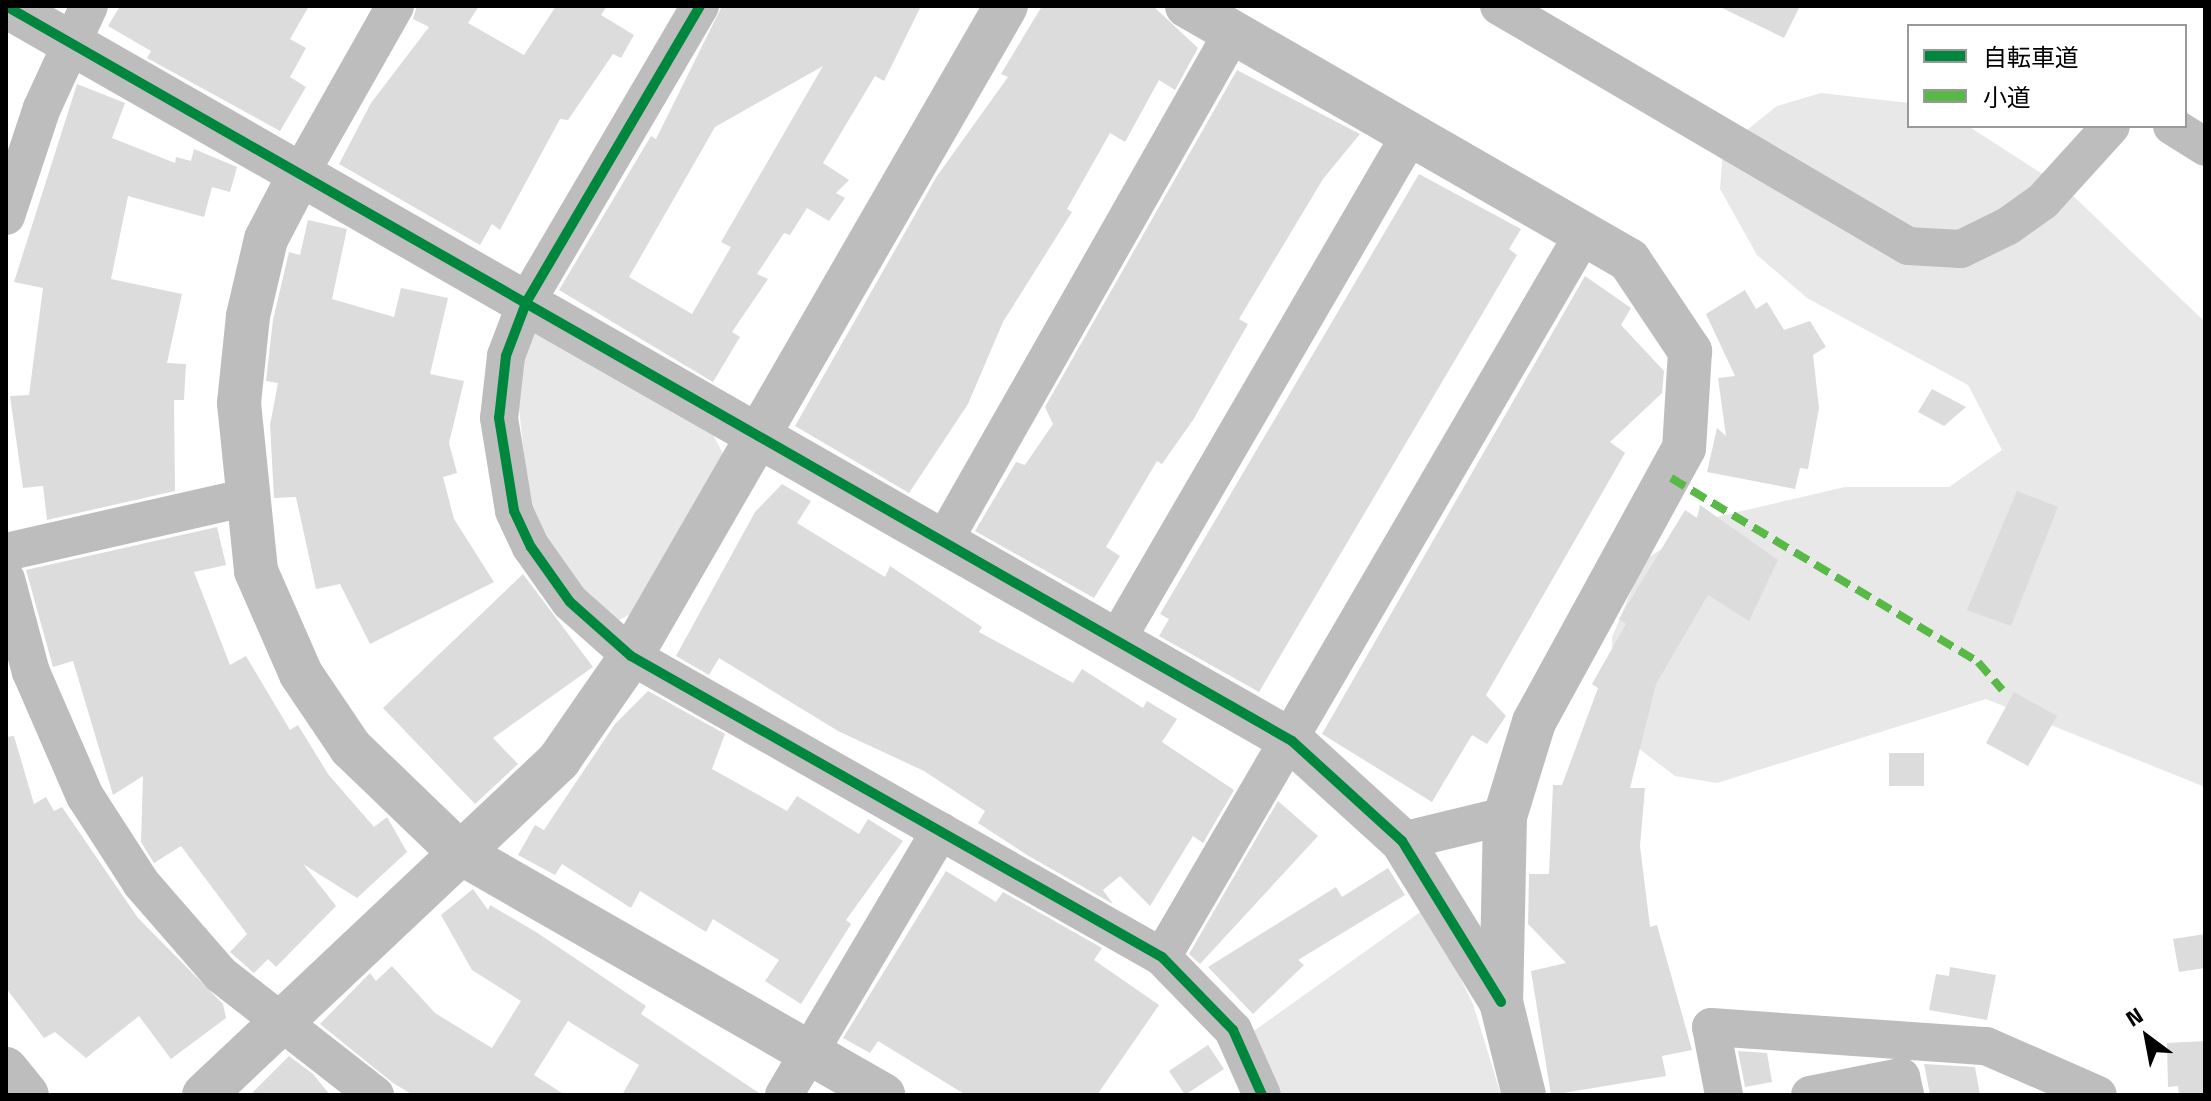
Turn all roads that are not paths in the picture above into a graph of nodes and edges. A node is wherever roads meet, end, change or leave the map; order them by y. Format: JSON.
{"nodes":[{"id":1,"x":6,"y":6,"type":"edge"},
{"id":2,"x":395,"y":6,"type":"edge"},
{"id":3,"x":700,"y":6,"type":"edge"},
{"id":4,"x":1006,"y":6,"type":"edge"},
{"id":5,"x":1187,"y":6,"type":"edge"},
{"id":6,"x":1499,"y":6,"type":"edge"},
{"id":7,"x":80,"y":24,"type":"edge"},
{"id":8,"x":1233,"y":32,"type":"junction"},
{"id":9,"x":2109,"y":128,"type":"edge"},
{"id":10,"x":2175,"y":128,"type":"edge"},
{"id":11,"x":1410,"y":135,"type":"junction"},
{"id":12,"x":2205,"y":147,"type":"edge"},
{"id":13,"x":300,"y":174,"type":"junction"},
{"id":14,"x":6,"y":216,"type":"edge"},
{"id":15,"x":1584,"y":233,"type":"junction"},
{"id":16,"x":526,"y":303,"type":"junction"},
{"id":17,"x":759,"y":437,"type":"junction"},
{"id":18,"x":244,"y":498,"type":"junction"},
{"id":19,"x":943,"y":542,"type":"junction"},
{"id":20,"x":6,"y":552,"type":"edge"},
{"id":21,"x":6,"y":579,"type":"edge"},
{"id":22,"x":1116,"y":641,"type":"junction"},
{"id":23,"x":631,"y":656,"type":"junction"},
{"id":24,"x":1292,"y":741,"type":"junction"},
{"id":25,"x":1505,"y":816,"type":"junction"},
{"id":26,"x":940,"y":831,"type":"junction"},
{"id":27,"x":1402,"y":841,"type":"junction"},
{"id":28,"x":459,"y":852,"type":"junction"},
{"id":29,"x":1162,"y":957,"type":"junction"},
{"id":30,"x":1501,"y":1002,"type":"junction"},
{"id":31,"x":276,"y":1023,"type":"junction"},
{"id":32,"x":808,"y":1049,"type":"junction"},
{"id":33,"x":6,"y":1069,"type":"edge"},
{"id":34,"x":27,"y":1095,"type":"edge"},
{"id":35,"x":204,"y":1095,"type":"edge"},
{"id":36,"x":375,"y":1095,"type":"edge"},
{"id":37,"x":784,"y":1095,"type":"edge"},
{"id":38,"x":883,"y":1095,"type":"edge"},
{"id":39,"x":1262,"y":1095,"type":"edge"},
{"id":40,"x":1524,"y":1095,"type":"edge"},
{"id":41,"x":1724,"y":1095,"type":"edge"},
{"id":42,"x":1810,"y":1095,"type":"edge"},
{"id":43,"x":1905,"y":1095,"type":"edge"},
{"id":44,"x":2098,"y":1095,"type":"edge"}],
"edges":[{"from":1,"to":7,"type":"street"},
{"from":2,"to":13,"type":"street"},
{"from":3,"to":16,"type":"street"},
{"from":4,"to":17,"type":"street"},
{"from":5,"to":8,"type":"street"},
{"from":6,"to":9,"type":"street"},
{"from":7,"to":13,"type":"street"},
{"from":7,"to":14,"type":"street"},
{"from":8,"to":11,"type":"street"},
{"from":8,"to":19,"type":"street"},
{"from":10,"to":12,"type":"street"},
{"from":11,"to":15,"type":"street"},
{"from":11,"to":22,"type":"street"},
{"from":13,"to":16,"type":"street"},
{"from":13,"to":18,"type":"street"},
{"from":15,"to":24,"type":"street"},
{"from":15,"to":25,"type":"street"},
{"from":16,"to":17,"type":"street"},
{"from":16,"to":23,"type":"street"},
{"from":17,"to":19,"type":"street"},
{"from":17,"to":23,"type":"street"},
{"from":18,"to":20,"type":"street"},
{"from":18,"to":28,"type":"street"},
{"from":19,"to":22,"type":"street"},
{"from":21,"to":31,"type":"street"},
{"from":22,"to":24,"type":"street"},
{"from":23,"to":26,"type":"street"},
{"from":23,"to":28,"type":"street"},
{"from":24,"to":27,"type":"street"},
{"from":24,"to":29,"type":"street"},
{"from":25,"to":27,"type":"street"},
{"from":25,"to":30,"type":"street"},
{"from":26,"to":29,"type":"street"},
{"from":26,"to":32,"type":"street"},
{"from":27,"to":30,"type":"street"},
{"from":28,"to":31,"type":"street"},
{"from":28,"to":32,"type":"street"},
{"from":29,"to":39,"type":"street"},
{"from":30,"to":40,"type":"street"},
{"from":31,"to":35,"type":"street"},
{"from":31,"to":36,"type":"street"},
{"from":32,"to":37,"type":"street"},
{"from":32,"to":38,"type":"street"},
{"from":33,"to":34,"type":"street"},
{"from":41,"to":44,"type":"street"},
{"from":42,"to":43,"type":"street"}]}
